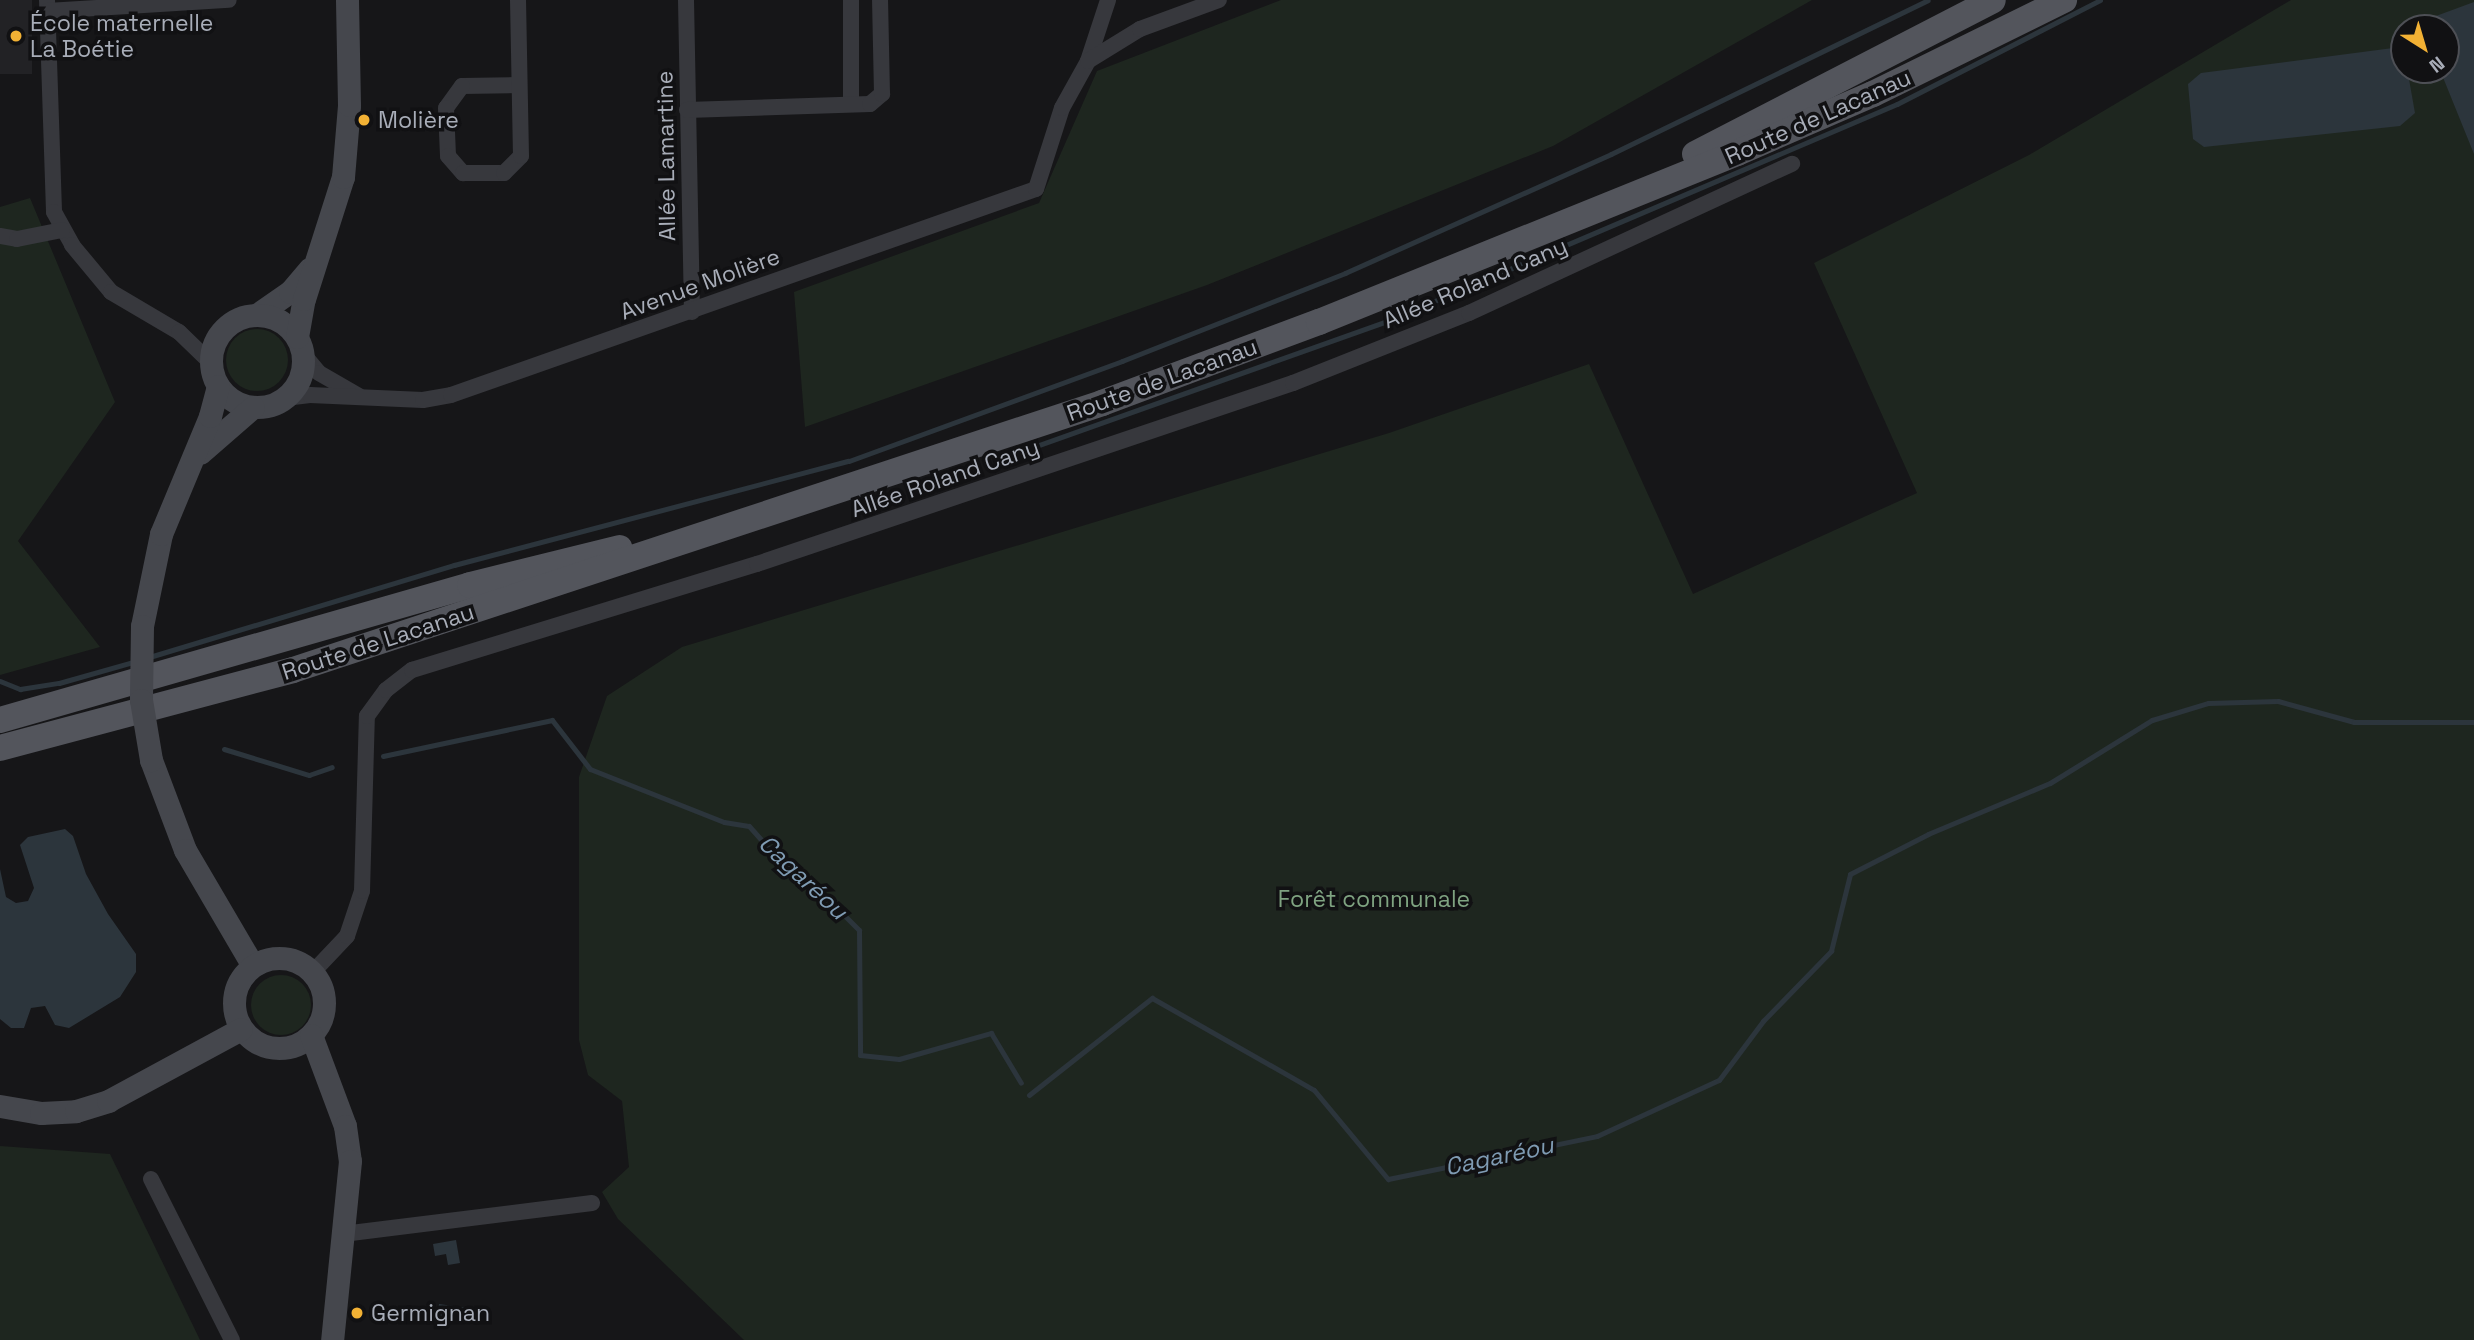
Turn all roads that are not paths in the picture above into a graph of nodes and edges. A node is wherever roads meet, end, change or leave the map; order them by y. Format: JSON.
{"nodes":[{"id":1,"x":229,"y":0,"type":"edge"},
{"id":2,"x":346,"y":0,"type":"edge"},
{"id":3,"x":518,"y":0,"type":"edge"},
{"id":4,"x":687,"y":0,"type":"edge"},
{"id":5,"x":851,"y":0,"type":"edge"},
{"id":6,"x":880,"y":0,"type":"edge"},
{"id":7,"x":1108,"y":0,"type":"edge"},
{"id":8,"x":1219,"y":0,"type":"edge"},
{"id":9,"x":1993,"y":0,"type":"edge"},
{"id":10,"x":2064,"y":0,"type":"edge"},
{"id":11,"x":47,"y":5,"type":"edge"},
{"id":12,"x":1088,"y":61,"type":"junction"},
{"id":13,"x":518,"y":85,"type":"junction"},
{"id":14,"x":851,"y":104,"type":"junction"},
{"id":15,"x":687,"y":110,"type":"junction"},
{"id":16,"x":1791,"y":164,"type":"dead end"},
{"id":17,"x":1566,"y":221,"type":"junction"},
{"id":18,"x":62,"y":230,"type":"junction"},
{"id":19,"x":0,"y":236,"type":"edge"},
{"id":20,"x":321,"y":248,"type":"junction"},
{"id":21,"x":692,"y":312,"type":"junction"},
{"id":22,"x":258,"y":314,"type":"junction"},
{"id":23,"x":301,"y":346,"type":"junction"},
{"id":24,"x":211,"y":363,"type":"junction"},
{"id":25,"x":218,"y":386,"type":"junction"},
{"id":26,"x":285,"y":398,"type":"junction"},
{"id":27,"x":375,"y":401,"type":"junction"},
{"id":28,"x":253,"y":407,"type":"junction"},
{"id":29,"x":193,"y":461,"type":"junction"},
{"id":30,"x":751,"y":517,"type":"junction"},
{"id":31,"x":0,"y":720,"type":"edge"},
{"id":32,"x":0,"y":748,"type":"edge"},
{"id":33,"x":253,"y":966,"type":"junction"},
{"id":34,"x":312,"y":973,"type":"junction"},
{"id":35,"x":241,"y":1029,"type":"junction"},
{"id":36,"x":311,"y":1035,"type":"junction"},
{"id":37,"x":0,"y":1106,"type":"edge"},
{"id":38,"x":151,"y":1179,"type":"dead end"},
{"id":39,"x":592,"y":1203,"type":"dead end"},
{"id":40,"x":342,"y":1234,"type":"junction"},
{"id":41,"x":232,"y":1340,"type":"edge"},
{"id":42,"x":332,"y":1340,"type":"edge"}],
"edges":[{"from":1,"to":11,"type":"street"},
{"from":2,"to":20,"type":"main road"},
{"from":3,"to":13,"type":"street"},
{"from":4,"to":15,"type":"street","name":"Allée Lamartine"},
{"from":5,"to":14,"type":"street"},
{"from":6,"to":14,"type":"street"},
{"from":7,"to":12,"type":"street"},
{"from":8,"to":12,"type":"street"},
{"from":9,"to":17,"type":"main road","name":"Route de Lacanau"},
{"from":10,"to":17,"type":"main road","name":"Route de Lacanau"},
{"from":11,"to":18,"type":"street"},
{"from":12,"to":21,"type":"street","name":"Avenue Molière"},
{"from":13,"to":13,"type":"street"},
{"from":14,"to":15,"type":"street"},
{"from":15,"to":21,"type":"street","name":"Allée Lamartine"},
{"from":16,"to":34,"type":"street","name":"Allée Roland Cany"},
{"from":17,"to":30,"type":"main road","name":"Route de Lacanau"},
{"from":18,"to":19,"type":"street"},
{"from":18,"to":24,"type":"street"},
{"from":20,"to":22,"type":"main road"},
{"from":20,"to":23,"type":"main road"},
{"from":21,"to":27,"type":"street","name":"Avenue Molière"},
{"from":22,"to":23,"type":"main road"},
{"from":22,"to":24,"type":"main road"},
{"from":23,"to":26,"type":"main road"},
{"from":23,"to":27,"type":"street","name":"Avenue Molière"},
{"from":24,"to":25,"type":"main road"},
{"from":25,"to":28,"type":"main road"},
{"from":25,"to":29,"type":"main road"},
{"from":26,"to":27,"type":"street","name":"Avenue Molière"},
{"from":26,"to":28,"type":"main road"},
{"from":28,"to":29,"type":"main road"},
{"from":29,"to":33,"type":"main road","bridge":true},
{"from":30,"to":31,"type":"main road","name":"Route de Lacanau"},
{"from":30,"to":32,"type":"main road","name":"Route de Lacanau"},
{"from":33,"to":34,"type":"main road"},
{"from":33,"to":35,"type":"main road"},
{"from":34,"to":36,"type":"main road"},
{"from":35,"to":36,"type":"main road"},
{"from":35,"to":37,"type":"main road"},
{"from":36,"to":40,"type":"main road"},
{"from":38,"to":41,"type":"street"},
{"from":39,"to":40,"type":"street"},
{"from":40,"to":42,"type":"main road"}]}
